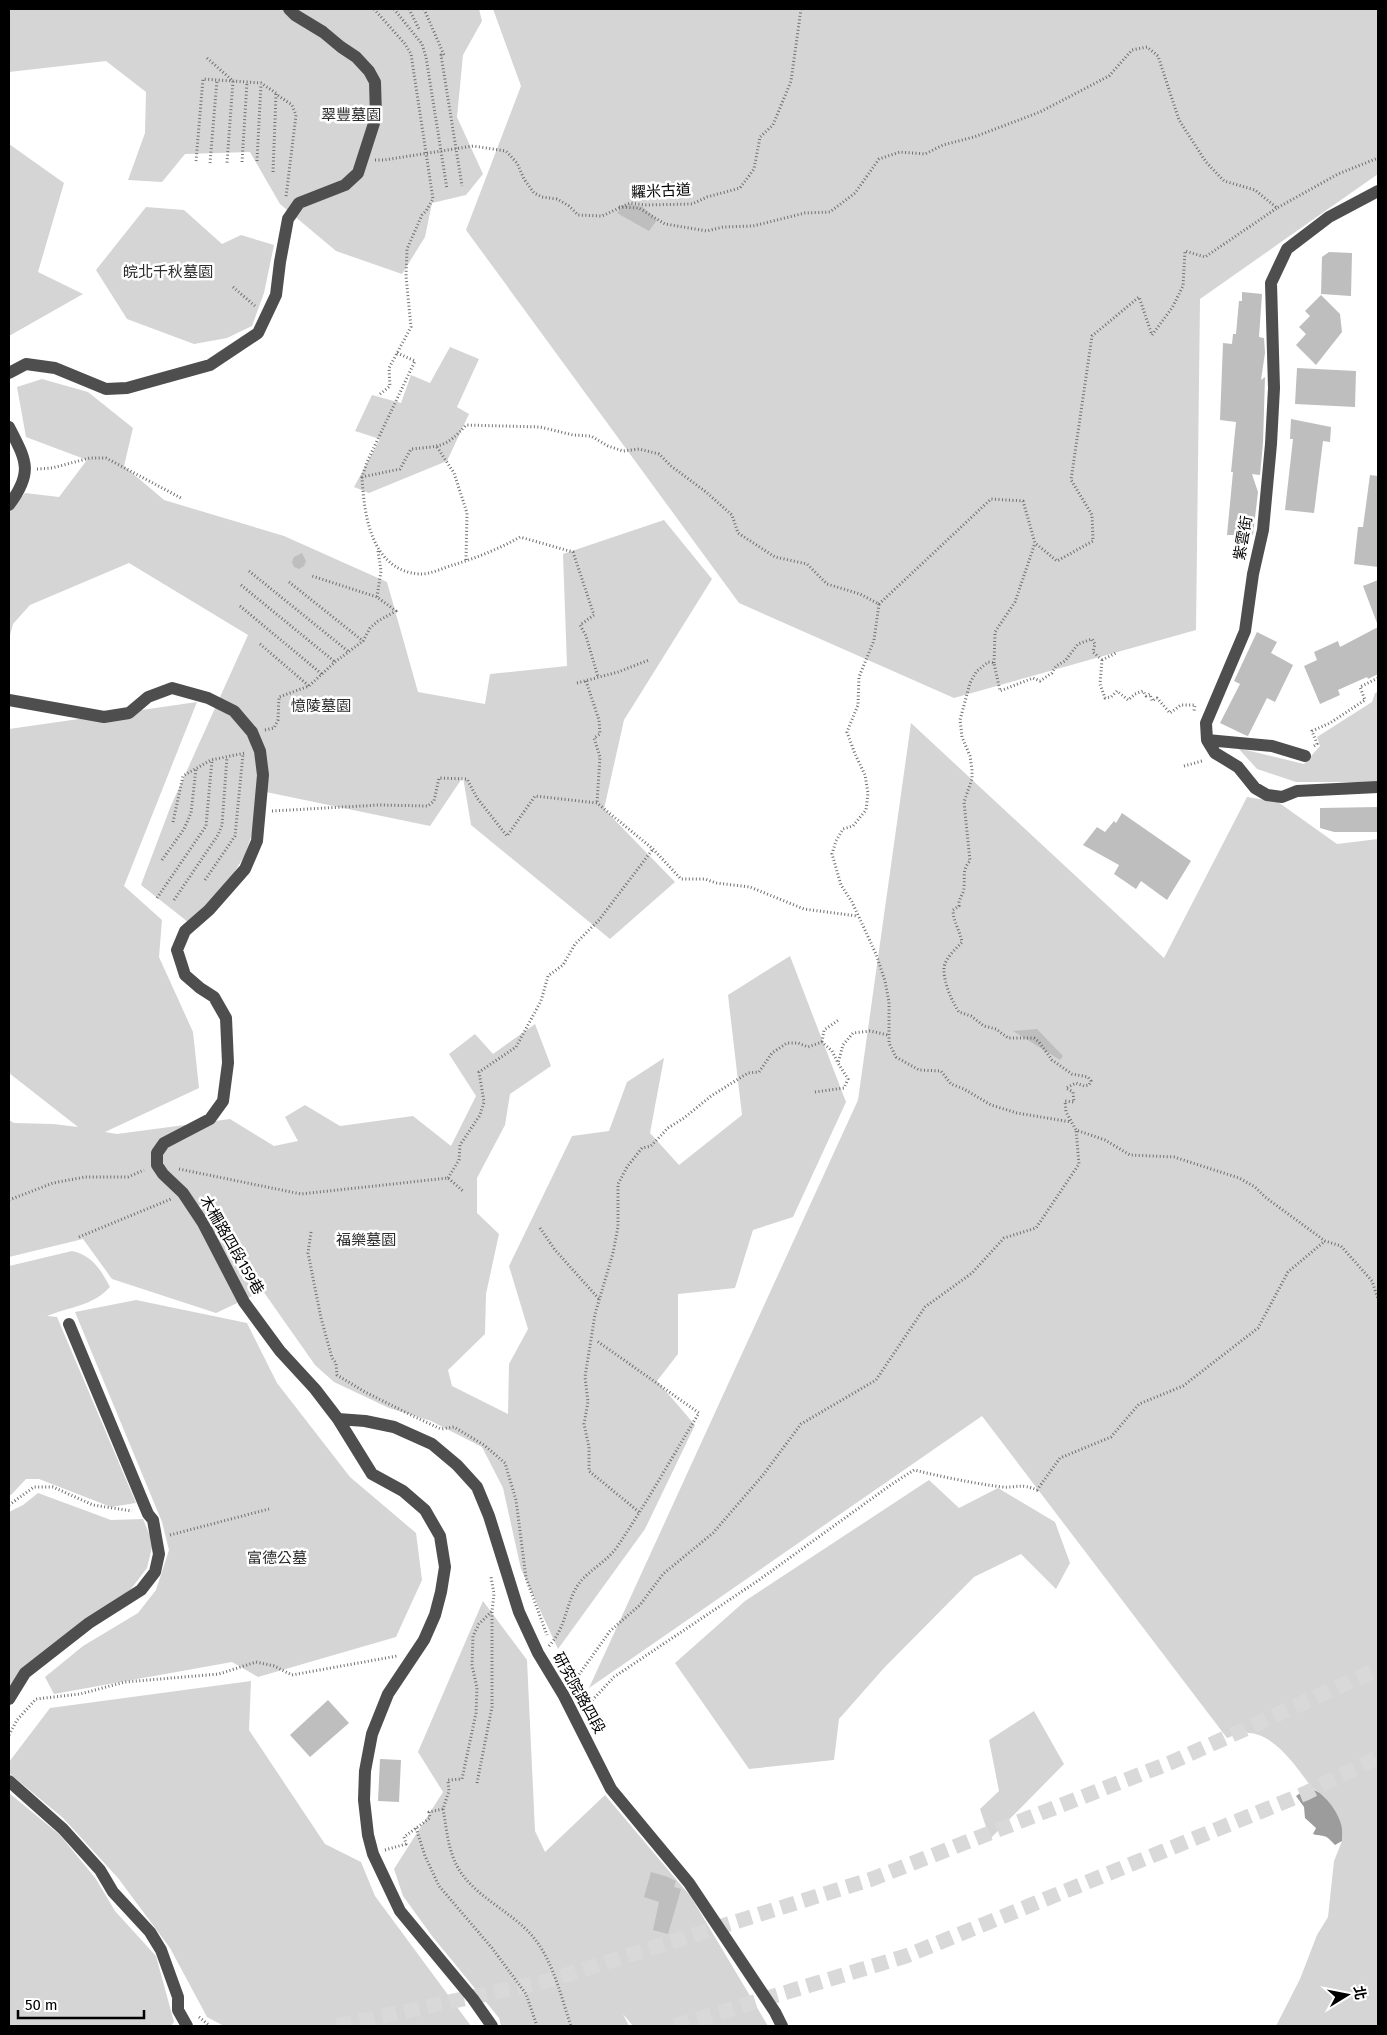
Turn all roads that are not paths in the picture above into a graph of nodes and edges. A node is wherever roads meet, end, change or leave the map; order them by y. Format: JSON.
{"nodes":[{"id":1,"x":290,"y":9,"type":"edge"},
{"id":2,"x":1378,"y":192,"type":"edge"},
{"id":3,"x":9,"y":373,"type":"edge"},
{"id":4,"x":9,"y":427,"type":"edge"},
{"id":5,"x":9,"y":504,"type":"edge"},
{"id":6,"x":9,"y":700,"type":"edge"},
{"id":7,"x":1207,"y":740,"type":"junction"},
{"id":8,"x":1305,"y":756,"type":"road end"},
{"id":9,"x":1378,"y":787,"type":"edge"},
{"id":10,"x":69,"y":1324,"type":"dead end"},
{"id":11,"x":338,"y":1419,"type":"junction"},
{"id":12,"x":9,"y":1699,"type":"edge"},
{"id":13,"x":9,"y":1781,"type":"edge"},
{"id":14,"x":186,"y":2026,"type":"edge"},
{"id":15,"x":492,"y":2026,"type":"edge"},
{"id":16,"x":782,"y":2026,"type":"edge"}],
"edges":[{"from":1,"to":3,"type":"street"},
{"from":2,"to":7,"type":"street","name":"紫雲街"},
{"from":4,"to":5,"type":"street"},
{"from":6,"to":11,"type":"street","name":"木柵路四段159巷"},
{"from":7,"to":8,"type":"street"},
{"from":7,"to":9,"type":"street"},
{"from":10,"to":12,"type":"street"},
{"from":11,"to":15,"type":"street","name":"木柵路四段159巷"},
{"from":11,"to":16,"type":"street","name":"研究院路四段"},
{"from":13,"to":14,"type":"street"}]}
